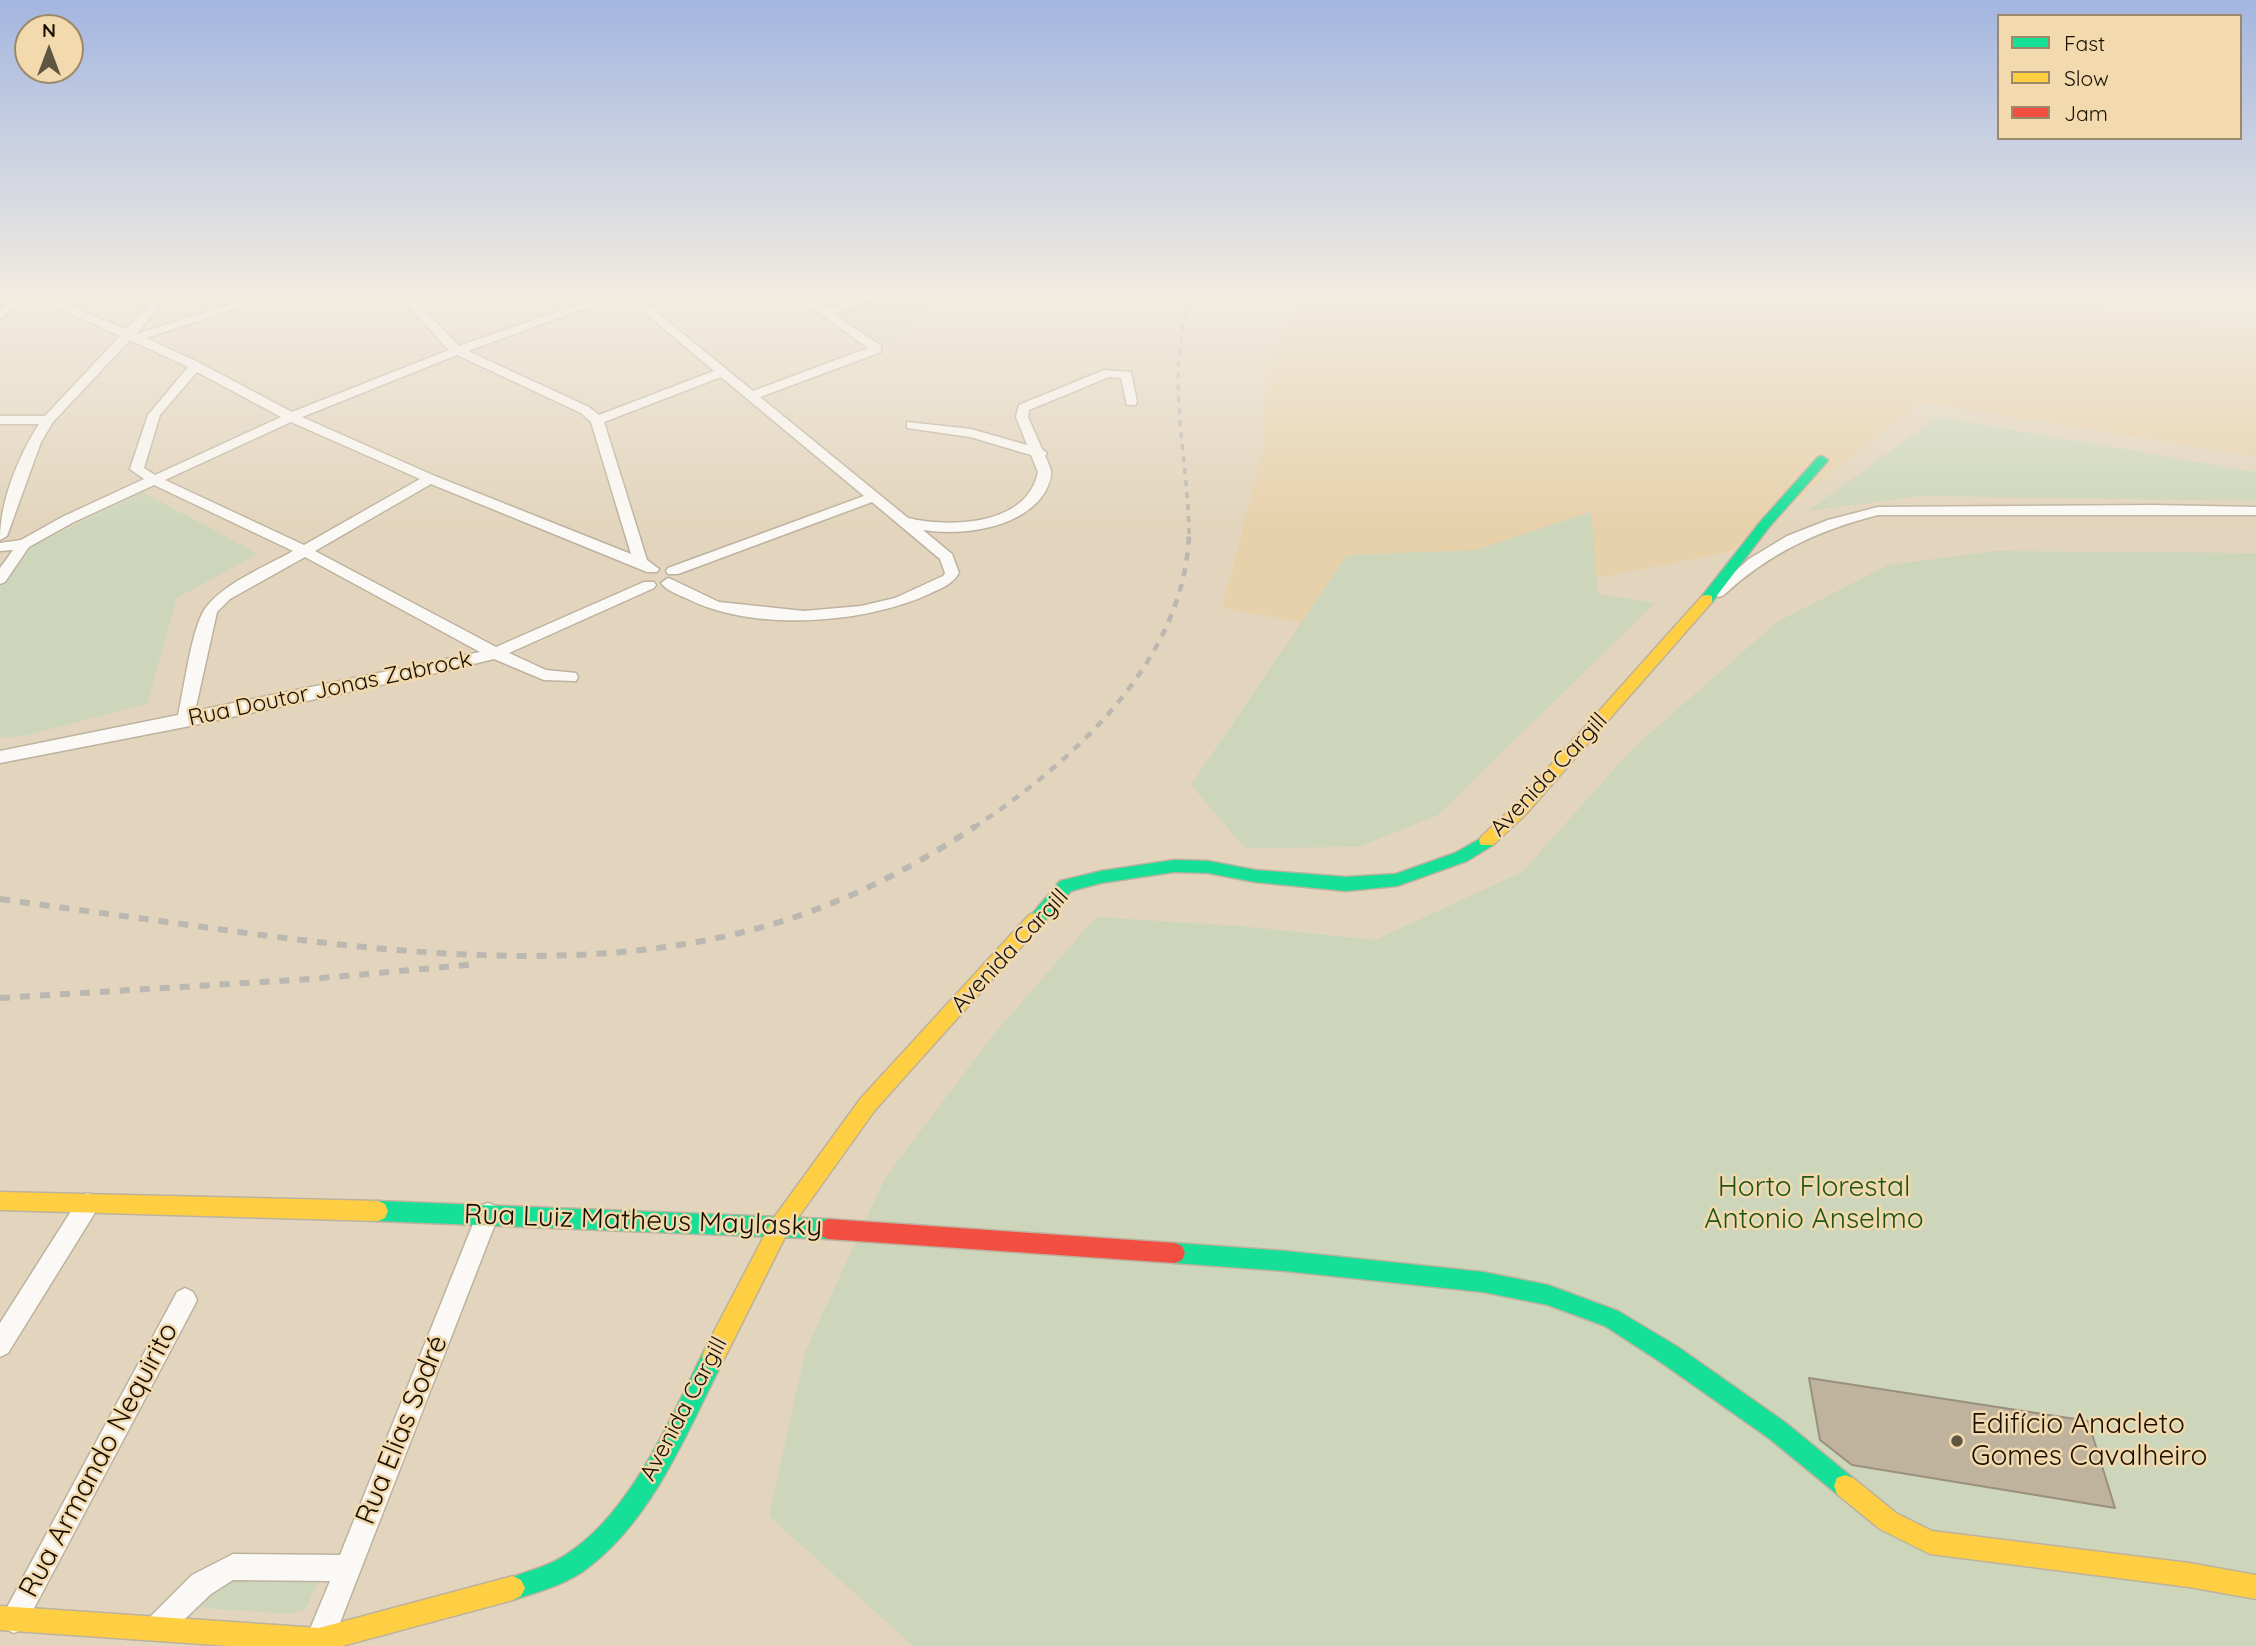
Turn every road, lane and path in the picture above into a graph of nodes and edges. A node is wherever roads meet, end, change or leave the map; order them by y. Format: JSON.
{"nodes":[{"id":1,"x":95,"y":373,"type":"edge"},
{"id":2,"x":189,"y":373,"type":"edge"},
{"id":3,"x":209,"y":373,"type":"edge"},
{"id":4,"x":402,"y":373,"type":"edge"},
{"id":5,"x":504,"y":373,"type":"edge"},
{"id":6,"x":721,"y":373,"type":"edge"},
{"id":7,"x":724,"y":373,"type":"edge"},
{"id":8,"x":813,"y":373,"type":"edge"},
{"id":9,"x":751,"y":396,"type":"junction"},
{"id":10,"x":1131,"y":402,"type":"dead end"},
{"id":11,"x":291,"y":417,"type":"junction"},
{"id":12,"x":0,"y":420,"type":"edge"},
{"id":13,"x":48,"y":420,"type":"junction"},
{"id":14,"x":597,"y":420,"type":"junction"},
{"id":15,"x":912,"y":425,"type":"dead end"},
{"id":16,"x":1040,"y":453,"type":"junction"},
{"id":17,"x":1822,"y":460,"type":"dead end"},
{"id":18,"x":430,"y":479,"type":"junction"},
{"id":19,"x":154,"y":480,"type":"junction"},
{"id":20,"x":873,"y":497,"type":"junction"},
{"id":21,"x":2256,"y":511,"type":"edge"},
{"id":22,"x":901,"y":519,"type":"junction"},
{"id":23,"x":0,"y":536,"type":"edge"},
{"id":24,"x":24,"y":544,"type":"junction"},
{"id":25,"x":0,"y":547,"type":"edge"},
{"id":26,"x":303,"y":550,"type":"junction"},
{"id":27,"x":647,"y":573,"type":"junction"},
{"id":28,"x":671,"y":577,"type":"junction"},
{"id":29,"x":0,"y":579,"type":"edge"},
{"id":30,"x":1691,"y":619,"type":"junction"},
{"id":31,"x":495,"y":653,"type":"junction"},
{"id":32,"x":570,"y":677,"type":"dead end"},
{"id":33,"x":185,"y":721,"type":"junction"},
{"id":34,"x":0,"y":757,"type":"edge"},
{"id":35,"x":0,"y":1200,"type":"edge"},
{"id":36,"x":88,"y":1204,"type":"junction"},
{"id":37,"x":488,"y":1214,"type":"junction"},
{"id":38,"x":780,"y":1226,"type":"junction"},
{"id":39,"x":185,"y":1300,"type":"dead end"},
{"id":40,"x":0,"y":1345,"type":"edge"},
{"id":41,"x":347,"y":1569,"type":"junction"},
{"id":42,"x":2256,"y":1587,"type":"edge"},
{"id":43,"x":7,"y":1619,"type":"edge"},
{"id":44,"x":155,"y":1629,"type":"junction"},
{"id":45,"x":318,"y":1643,"type":"edge"}],
"edges":[{"from":1,"to":13,"type":"street"},
{"from":2,"to":19,"type":"street"},
{"from":3,"to":11,"type":"street"},
{"from":4,"to":11,"type":"street"},
{"from":5,"to":14,"type":"street"},
{"from":6,"to":14,"type":"street"},
{"from":7,"to":9,"type":"street"},
{"from":8,"to":9,"type":"street"},
{"from":9,"to":20,"type":"street"},
{"from":10,"to":16,"type":"street"},
{"from":11,"to":18,"type":"street"},
{"from":11,"to":19,"type":"street"},
{"from":12,"to":13,"type":"street"},
{"from":13,"to":23,"type":"street"},
{"from":14,"to":27,"type":"street"},
{"from":15,"to":16,"type":"street"},
{"from":16,"to":22,"type":"street"},
{"from":17,"to":30,"type":"street","name":"Avenida Cargill"},
{"from":18,"to":26,"type":"street"},
{"from":18,"to":27,"type":"street"},
{"from":19,"to":24,"type":"street"},
{"from":19,"to":26,"type":"street"},
{"from":20,"to":22,"type":"street"},
{"from":20,"to":28,"type":"street"},
{"from":21,"to":30,"type":"street"},
{"from":22,"to":28,"type":"street"},
{"from":24,"to":25,"type":"street"},
{"from":24,"to":29,"type":"street"},
{"from":26,"to":31,"type":"street"},
{"from":26,"to":33,"type":"street"},
{"from":27,"to":28,"type":"street"},
{"from":27,"to":31,"type":"street","name":"Rua Doutor Jonas Zabrock"},
{"from":30,"to":38,"type":"street","name":"Avenida Cargill"},
{"from":31,"to":32,"type":"street"},
{"from":31,"to":33,"type":"street","name":"Rua Doutor Jonas Zabrock"},
{"from":33,"to":34,"type":"street","name":"Rua Doutor Jonas Zabrock"},
{"from":35,"to":36,"type":"street","name":"Rua Luiz Matheus Maylasky"},
{"from":36,"to":37,"type":"street","name":"Rua Luiz Matheus Maylasky"},
{"from":36,"to":40,"type":"street"},
{"from":37,"to":38,"type":"street","name":"Rua Luiz Matheus Maylasky"},
{"from":37,"to":41,"type":"street","name":"Rua Elias Sodré"},
{"from":38,"to":42,"type":"street","name":"Rua Luiz Matheus Maylasky"},
{"from":38,"to":45,"type":"street","name":"Avenida Cargill"},
{"from":39,"to":43,"type":"street","name":"Rua Armando Nequirito"},
{"from":41,"to":44,"type":"street"},
{"from":41,"to":45,"type":"street","name":"Rua Elias Sodré"},
{"from":43,"to":44,"type":"street","name":"Avenida Cargill"},
{"from":44,"to":45,"type":"street","name":"Avenida Cargill"}]}
